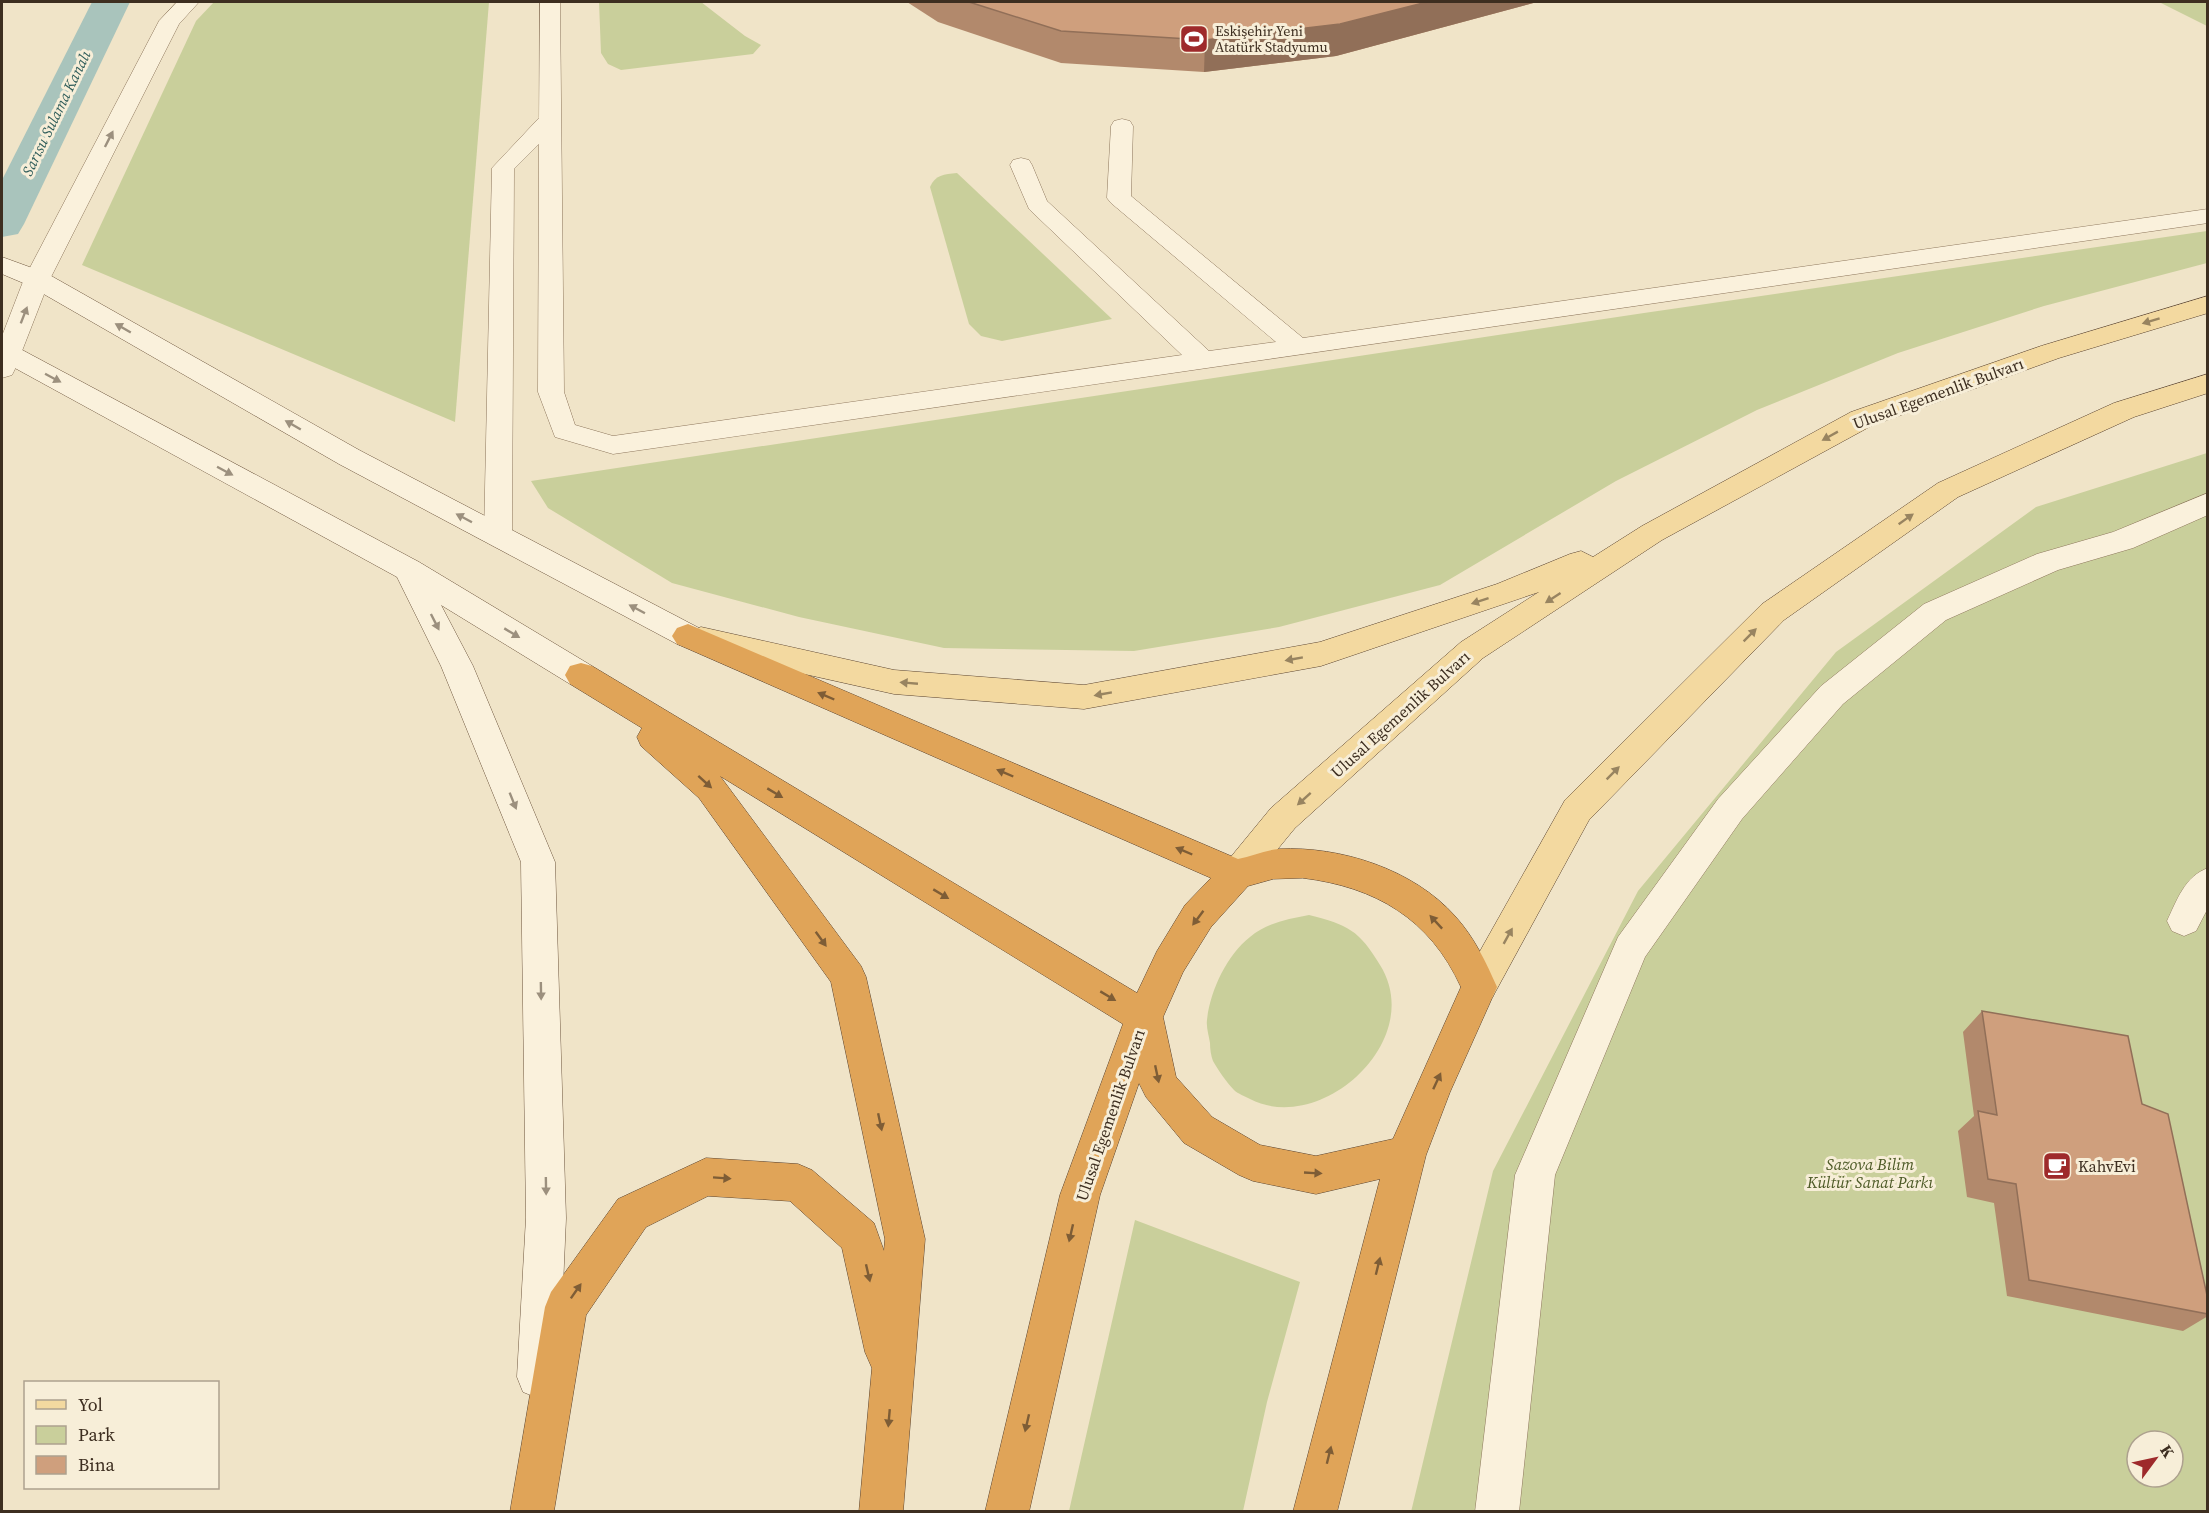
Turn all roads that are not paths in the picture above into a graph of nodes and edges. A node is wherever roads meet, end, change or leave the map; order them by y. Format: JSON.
{"nodes":[{"id":1,"x":188,"y":2,"type":"edge"},
{"id":2,"x":550,"y":2,"type":"edge"},
{"id":3,"x":551,"y":119,"type":"junction"},
{"id":4,"x":1122,"y":126,"type":"dead end"},
{"id":5,"x":1021,"y":165,"type":"dead end"},
{"id":6,"x":2208,"y":216,"type":"edge"},
{"id":7,"x":17,"y":272,"type":"edge"},
{"id":8,"x":2208,"y":304,"type":"edge"},
{"id":9,"x":1298,"y":347,"type":"junction"},
{"id":10,"x":4,"y":358,"type":"edge"},
{"id":11,"x":1204,"y":361,"type":"junction"},
{"id":12,"x":2208,"y":383,"type":"edge"},
{"id":13,"x":2208,"y":503,"type":"edge"},
{"id":14,"x":1652,"y":533,"type":"junction"},
{"id":15,"x":498,"y":536,"type":"junction"},
{"id":16,"x":408,"y":570,"type":"junction"},
{"id":17,"x":688,"y":636,"type":"junction"},
{"id":18,"x":581,"y":675,"type":"junction"},
{"id":19,"x":1238,"y":874,"type":"junction"},
{"id":20,"x":2208,"y":882,"type":"edge"},
{"id":21,"x":2184,"y":921,"type":"dead end"},
{"id":22,"x":1479,"y":987,"type":"junction"},
{"id":23,"x":1144,"y":1017,"type":"junction"},
{"id":24,"x":1406,"y":1155,"type":"junction"},
{"id":25,"x":892,"y":1381,"type":"junction"},
{"id":26,"x":531,"y":1512,"type":"edge"},
{"id":27,"x":881,"y":1512,"type":"edge"},
{"id":28,"x":1007,"y":1512,"type":"edge"},
{"id":29,"x":1315,"y":1512,"type":"edge"},
{"id":30,"x":1497,"y":1512,"type":"edge"}],
"edges":[{"from":7,"to":1,"type":"street","one_way":true},
{"from":2,"to":3,"type":"lane"},
{"from":3,"to":11,"type":"lane"},
{"from":3,"to":15,"type":"lane"},
{"from":4,"to":9,"type":"lane"},
{"from":5,"to":11,"type":"lane"},
{"from":6,"to":9,"type":"lane"},
{"from":10,"to":7,"type":"street","one_way":true},
{"from":15,"to":7,"type":"street","one_way":true},
{"from":8,"to":14,"type":"main road","name":"Ulusal Egemenlik Bulvarı","one_way":true},
{"from":9,"to":11,"type":"lane"},
{"from":10,"to":16,"type":"street","one_way":true},
{"from":22,"to":12,"type":"main road","one_way":true},
{"from":13,"to":30,"type":"street"},
{"from":14,"to":17,"type":"main road","one_way":true},
{"from":14,"to":19,"type":"main road","name":"Ulusal Egemenlik Bulvarı","one_way":true},
{"from":17,"to":15,"type":"street","one_way":true},
{"from":16,"to":18,"type":"street","one_way":true},
{"from":16,"to":26,"type":"street","one_way":true},
{"from":19,"to":17,"type":"highway","one_way":true},
{"from":18,"to":23,"type":"highway","one_way":true},
{"from":18,"to":25,"type":"highway","one_way":true},
{"from":22,"to":19,"type":"highway","one_way":true},
{"from":19,"to":23,"type":"highway","name":"Ulusal Egemenlik Bulvarı","one_way":true},
{"from":20,"to":21,"type":"lane"},
{"from":24,"to":22,"type":"highway","one_way":true},
{"from":23,"to":24,"type":"highway","one_way":true},
{"from":23,"to":28,"type":"highway","name":"Ulusal Egemenlik Bulvarı","one_way":true},
{"from":29,"to":24,"type":"highway","one_way":true},
{"from":26,"to":25,"type":"highway","one_way":true},
{"from":25,"to":27,"type":"highway","one_way":true}]}
